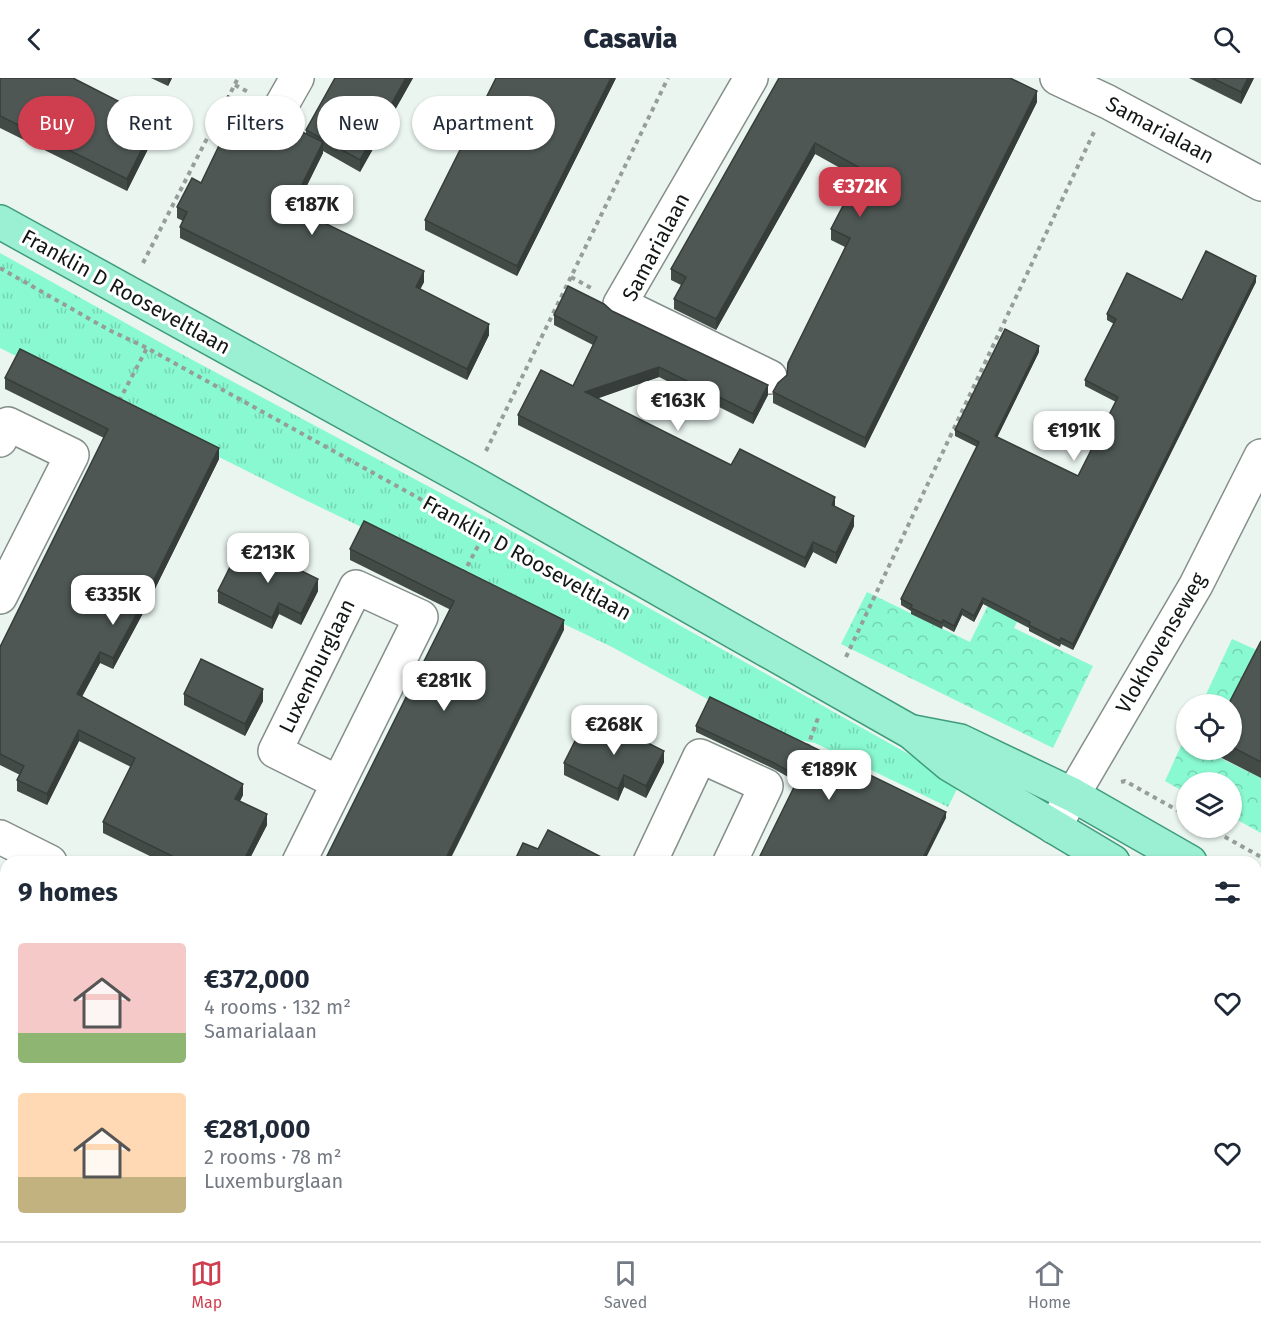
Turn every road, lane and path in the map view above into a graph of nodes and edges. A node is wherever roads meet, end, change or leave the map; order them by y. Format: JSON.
{"nodes":[{"id":1,"x":238,"y":78,"type":"edge"},
{"id":2,"x":297,"y":78,"type":"edge"},
{"id":3,"x":668,"y":78,"type":"edge"},
{"id":4,"x":751,"y":78,"type":"edge"},
{"id":5,"x":1057,"y":78,"type":"edge"},
{"id":6,"x":229,"y":96,"type":"edge"},
{"id":7,"x":287,"y":96,"type":"edge"},
{"id":8,"x":1108,"y":102,"type":"junction"},
{"id":9,"x":205,"y":144,"type":"edge"},
{"id":10,"x":1261,"y":184,"type":"edge"},
{"id":11,"x":0,"y":222,"type":"edge"},
{"id":12,"x":0,"y":268,"type":"edge"},
{"id":13,"x":128,"y":293,"type":"junction"},
{"id":14,"x":147,"y":348,"type":"junction"},
{"id":15,"x":770,"y":377,"type":"dead end"},
{"id":16,"x":117,"y":404,"type":"edge"},
{"id":17,"x":0,"y":440,"type":"edge"},
{"id":18,"x":1258,"y":470,"type":"edge"},
{"id":19,"x":471,"y":482,"type":"junction"},
{"id":20,"x":501,"y":500,"type":"junction"},
{"id":21,"x":484,"y":534,"type":"junction"},
{"id":22,"x":557,"y":574,"type":"dead end"},
{"id":23,"x":459,"y":582,"type":"edge"},
{"id":24,"x":0,"y":597,"type":"edge"},
{"id":25,"x":832,"y":688,"type":"junction"},
{"id":26,"x":818,"y":718,"type":"junction"},
{"id":27,"x":828,"y":724,"type":"dead end"},
{"id":28,"x":911,"y":732,"type":"junction"},
{"id":29,"x":804,"y":755,"type":"edge"},
{"id":30,"x":338,"y":782,"type":"junction"},
{"id":31,"x":1073,"y":795,"type":"junction"},
{"id":32,"x":1054,"y":827,"type":"junction"},
{"id":33,"x":0,"y":837,"type":"edge"},
{"id":34,"x":1227,"y":838,"type":"edge"},
{"id":35,"x":38,"y":856,"type":"edge"},
{"id":36,"x":302,"y":856,"type":"edge"},
{"id":37,"x":653,"y":856,"type":"edge"},
{"id":38,"x":733,"y":856,"type":"edge"},
{"id":39,"x":1103,"y":856,"type":"edge"},
{"id":40,"x":1180,"y":856,"type":"edge"},
{"id":41,"x":1259,"y":856,"type":"edge"}],
"edges":[{"from":1,"to":6,"type":"path"},
{"from":2,"to":7,"type":"street"},
{"from":3,"to":19,"type":"path"},
{"from":4,"to":15,"type":"street","name":"Samarialaan"},
{"from":5,"to":8,"type":"street","name":"Samarialaan"},
{"from":8,"to":10,"type":"street","name":"Samarialaan"},
{"from":8,"to":25,"type":"path"},
{"from":9,"to":13,"type":"path"},
{"from":11,"to":13,"type":"main road","name":"Franklin D Rooseveltlaan"},
{"from":12,"to":14,"type":"path","name":"Franklin D Rooseveltlaan"},
{"from":13,"to":19,"type":"main road","name":"Franklin D Rooseveltlaan"},
{"from":14,"to":16,"type":"path"},
{"from":14,"to":21,"type":"path","name":"Franklin D Rooseveltlaan"},
{"from":17,"to":24,"type":"street"},
{"from":18,"to":31,"type":"street","name":"Vlokhovenseweg"},
{"from":19,"to":20,"type":"main road","name":"Franklin D Rooseveltlaan"},
{"from":20,"to":21,"type":"path"},
{"from":20,"to":25,"type":"main road","name":"Franklin D Rooseveltlaan"},
{"from":21,"to":22,"type":"path","name":"Franklin D Rooseveltlaan"},
{"from":21,"to":23,"type":"path"},
{"from":25,"to":26,"type":"path"},
{"from":25,"to":28,"type":"main road","name":"Franklin D Rooseveltlaan"},
{"from":26,"to":27,"type":"path"},
{"from":26,"to":29,"type":"path"},
{"from":28,"to":31,"type":"main road","name":"Franklin D Rooseveltlaan"},
{"from":28,"to":32,"type":"main road","name":"Franklin D Rooseveltlaan"},
{"from":30,"to":30,"type":"street","name":"Luxemburglaan"},
{"from":30,"to":36,"type":"street","name":"Luxemburglaan"},
{"from":31,"to":32,"type":"street","name":"Vlokhovenseweg"},
{"from":31,"to":40,"type":"main road","name":"Franklin D Rooseveltlaan"},
{"from":32,"to":39,"type":"main road","name":"Franklin D Rooseveltlaan"},
{"from":33,"to":35,"type":"street"},
{"from":34,"to":41,"type":"path"},
{"from":37,"to":38,"type":"street"}]}
